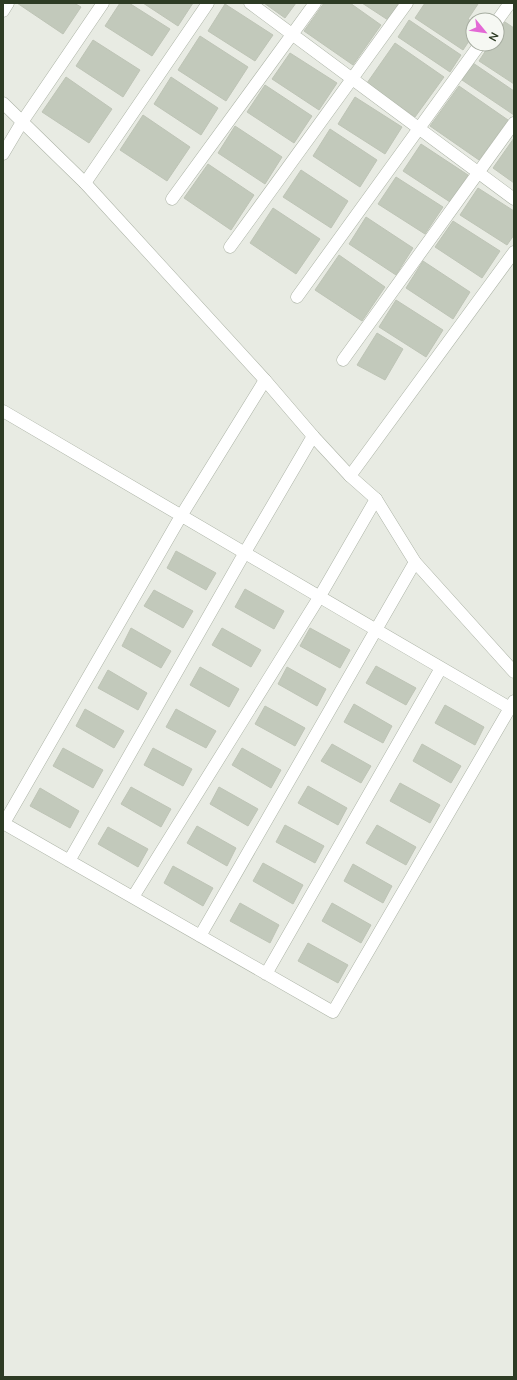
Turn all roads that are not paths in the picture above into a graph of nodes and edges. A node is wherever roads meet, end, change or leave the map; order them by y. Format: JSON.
{"nodes":[{"id":1,"x":8,"y":3,"type":"edge"},
{"id":2,"x":103,"y":3,"type":"edge"},
{"id":3,"x":208,"y":3,"type":"edge"},
{"id":4,"x":250,"y":3,"type":"edge"},
{"id":5,"x":315,"y":3,"type":"edge"},
{"id":6,"x":407,"y":3,"type":"edge"},
{"id":7,"x":510,"y":3,"type":"edge"},
{"id":8,"x":3,"y":10,"type":"edge"},
{"id":9,"x":504,"y":12,"type":"edge"},
{"id":10,"x":292,"y":34,"type":"junction"},
{"id":11,"x":474,"y":52,"type":"edge"},
{"id":12,"x":352,"y":79,"type":"junction"},
{"id":13,"x":3,"y":103,"type":"edge"},
{"id":14,"x":22,"y":122,"type":"junction"},
{"id":15,"x":514,"y":123,"type":"edge"},
{"id":16,"x":419,"y":128,"type":"junction"},
{"id":17,"x":3,"y":154,"type":"edge"},
{"id":18,"x":478,"y":172,"type":"junction"},
{"id":19,"x":85,"y":183,"type":"junction"},
{"id":20,"x":172,"y":199,"type":"dead end"},
{"id":21,"x":514,"y":199,"type":"edge"},
{"id":22,"x":230,"y":247,"type":"dead end"},
{"id":23,"x":514,"y":252,"type":"edge"},
{"id":24,"x":297,"y":297,"type":"dead end"},
{"id":25,"x":343,"y":360,"type":"dead end"},
{"id":26,"x":265,"y":380,"type":"junction"},
{"id":27,"x":3,"y":411,"type":"edge"},
{"id":28,"x":313,"y":436,"type":"junction"},
{"id":29,"x":350,"y":476,"type":"junction"},
{"id":30,"x":376,"y":499,"type":"junction"},
{"id":31,"x":181,"y":516,"type":"junction"},
{"id":32,"x":244,"y":554,"type":"junction"},
{"id":33,"x":415,"y":562,"type":"junction"},
{"id":34,"x":320,"y":596,"type":"junction"},
{"id":35,"x":376,"y":630,"type":"junction"},
{"id":36,"x":441,"y":668,"type":"junction"},
{"id":37,"x":514,"y":672,"type":"edge"},
{"id":38,"x":512,"y":704,"type":"edge"},
{"id":39,"x":3,"y":823,"type":"edge"},
{"id":40,"x":70,"y":861,"type":"junction"},
{"id":41,"x":133,"y":897,"type":"junction"},
{"id":42,"x":200,"y":936,"type":"junction"},
{"id":43,"x":266,"y":974,"type":"junction"}],
"edges":[{"from":1,"to":8,"type":"street"},
{"from":2,"to":14,"type":"street"},
{"from":3,"to":19,"type":"street"},
{"from":4,"to":10,"type":"street"},
{"from":5,"to":10,"type":"street"},
{"from":6,"to":12,"type":"street"},
{"from":7,"to":9,"type":"street"},
{"from":10,"to":12,"type":"street"},
{"from":10,"to":20,"type":"street"},
{"from":11,"to":16,"type":"street"},
{"from":12,"to":16,"type":"street"},
{"from":12,"to":22,"type":"street"},
{"from":13,"to":14,"type":"street"},
{"from":14,"to":17,"type":"street"},
{"from":14,"to":19,"type":"street"},
{"from":15,"to":18,"type":"street"},
{"from":16,"to":18,"type":"street"},
{"from":16,"to":24,"type":"street"},
{"from":18,"to":21,"type":"street"},
{"from":18,"to":25,"type":"street"},
{"from":19,"to":26,"type":"street"},
{"from":23,"to":29,"type":"street"},
{"from":26,"to":28,"type":"street"},
{"from":26,"to":31,"type":"street"},
{"from":27,"to":31,"type":"street"},
{"from":28,"to":29,"type":"street"},
{"from":28,"to":32,"type":"street"},
{"from":29,"to":30,"type":"street"},
{"from":30,"to":33,"type":"street"},
{"from":30,"to":34,"type":"street"},
{"from":31,"to":32,"type":"street"},
{"from":31,"to":39,"type":"street"},
{"from":32,"to":34,"type":"street"},
{"from":32,"to":40,"type":"street"},
{"from":33,"to":35,"type":"street"},
{"from":33,"to":37,"type":"street"},
{"from":34,"to":35,"type":"street"},
{"from":34,"to":41,"type":"street"},
{"from":35,"to":36,"type":"street"},
{"from":35,"to":42,"type":"street"},
{"from":36,"to":38,"type":"street"},
{"from":36,"to":43,"type":"street"},
{"from":38,"to":43,"type":"street"},
{"from":39,"to":40,"type":"street"},
{"from":40,"to":41,"type":"street"},
{"from":41,"to":42,"type":"street"},
{"from":42,"to":43,"type":"street"}]}
